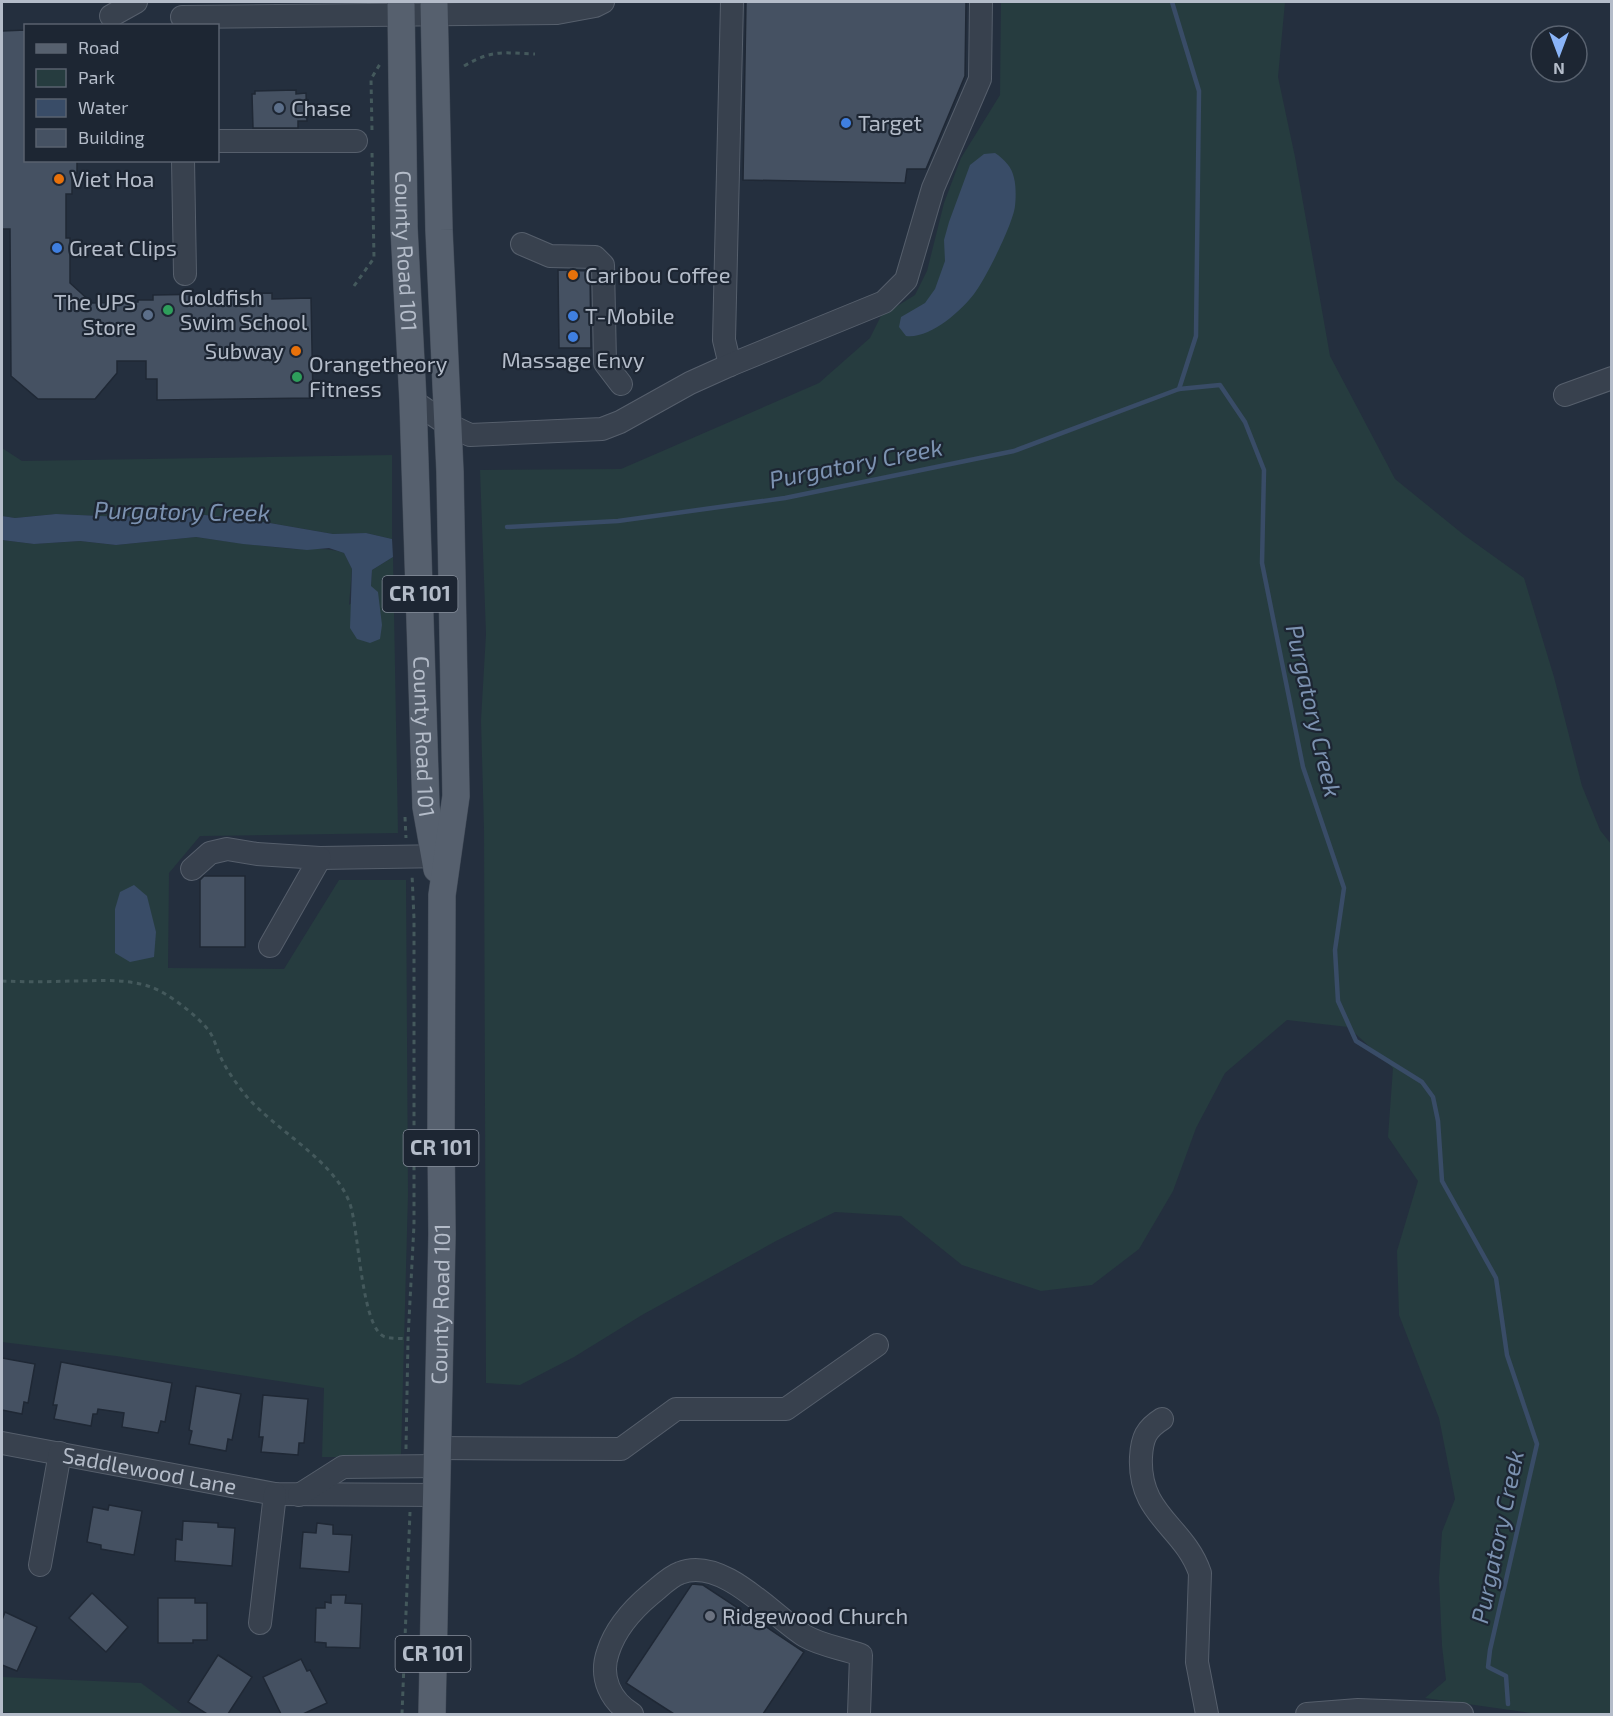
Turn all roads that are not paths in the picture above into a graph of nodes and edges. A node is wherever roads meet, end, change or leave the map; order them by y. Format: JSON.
{"nodes":[{"id":1,"x":136,"y":2,"type":"edge"},
{"id":2,"x":732,"y":2,"type":"edge"},
{"id":3,"x":981,"y":2,"type":"edge"},
{"id":4,"x":597,"y":3,"type":"edge"},
{"id":5,"x":401,"y":8,"type":"edge"},
{"id":6,"x":433,"y":8,"type":"edge"},
{"id":7,"x":182,"y":15,"type":"edge"},
{"id":8,"x":111,"y":16,"type":"dead end"},
{"id":9,"x":366,"y":140,"type":"road end"},
{"id":10,"x":219,"y":141,"type":"edge"},
{"id":11,"x":183,"y":162,"type":"edge"},
{"id":12,"x":522,"y":244,"type":"dead end"},
{"id":13,"x":184,"y":274,"type":"dead end"},
{"id":14,"x":730,"y":365,"type":"junction"},
{"id":15,"x":1611,"y":378,"type":"edge"},
{"id":16,"x":621,"y":384,"type":"dead end"},
{"id":17,"x":1564,"y":395,"type":"dead end"},
{"id":18,"x":413,"y":401,"type":"junction"},
{"id":19,"x":447,"y":424,"type":"junction"},
{"id":20,"x":441,"y":856,"type":"junction"},
{"id":21,"x":320,"y":858,"type":"junction"},
{"id":22,"x":192,"y":869,"type":"dead end"},
{"id":23,"x":270,"y":946,"type":"dead end"},
{"id":24,"x":877,"y":1345,"type":"dead end"},
{"id":25,"x":1162,"y":1419,"type":"dead end"},
{"id":26,"x":2,"y":1443,"type":"edge"},
{"id":27,"x":60,"y":1453,"type":"junction"},
{"id":28,"x":438,"y":1457,"type":"junction"},
{"id":29,"x":275,"y":1494,"type":"junction"},
{"id":30,"x":299,"y":1495,"type":"junction"},
{"id":31,"x":437,"y":1495,"type":"junction"},
{"id":32,"x":40,"y":1565,"type":"dead end"},
{"id":33,"x":260,"y":1623,"type":"dead end"},
{"id":34,"x":621,"y":1712,"type":"edge"},
{"id":35,"x":432,"y":1714,"type":"edge"},
{"id":36,"x":860,"y":1714,"type":"edge"},
{"id":37,"x":1207,"y":1714,"type":"edge"},
{"id":38,"x":1307,"y":1714,"type":"edge"},
{"id":39,"x":1462,"y":1714,"type":"edge"}],
"edges":[{"from":1,"to":8,"type":"street"},
{"from":2,"to":14,"type":"street"},
{"from":3,"to":14,"type":"street"},
{"from":4,"to":6,"type":"street"},
{"from":5,"to":6,"type":"street"},
{"from":5,"to":7,"type":"street"},
{"from":5,"to":18,"type":"main road","name":"County Road 101","number":"CR 101"},
{"from":6,"to":19,"type":"main road","name":"County Road 101","number":"CR 101"},
{"from":9,"to":10,"type":"street"},
{"from":11,"to":13,"type":"street"},
{"from":12,"to":16,"type":"street"},
{"from":14,"to":19,"type":"street"},
{"from":15,"to":17,"type":"street"},
{"from":18,"to":19,"type":"street"},
{"from":18,"to":20,"type":"main road","name":"County Road 101","number":"CR 101"},
{"from":19,"to":20,"type":"main road","name":"County Road 101","number":"CR 101"},
{"from":20,"to":21,"type":"street"},
{"from":20,"to":28,"type":"main road","name":"County Road 101","number":"CR 101"},
{"from":21,"to":22,"type":"street"},
{"from":21,"to":23,"type":"street"},
{"from":24,"to":28,"type":"street"},
{"from":25,"to":37,"type":"street"},
{"from":26,"to":27,"type":"street","name":"Saddlewood Lane"},
{"from":27,"to":29,"type":"street","name":"Saddlewood Lane"},
{"from":27,"to":32,"type":"street"},
{"from":28,"to":30,"type":"street"},
{"from":28,"to":31,"type":"main road","name":"County Road 101","number":"CR 101"},
{"from":29,"to":30,"type":"street","name":"Saddlewood Lane"},
{"from":29,"to":33,"type":"street"},
{"from":30,"to":31,"type":"street","name":"Saddlewood Lane"},
{"from":31,"to":35,"type":"main road","name":"County Road 101","number":"CR 101"},
{"from":34,"to":36,"type":"street"},
{"from":38,"to":39,"type":"street"}]}
